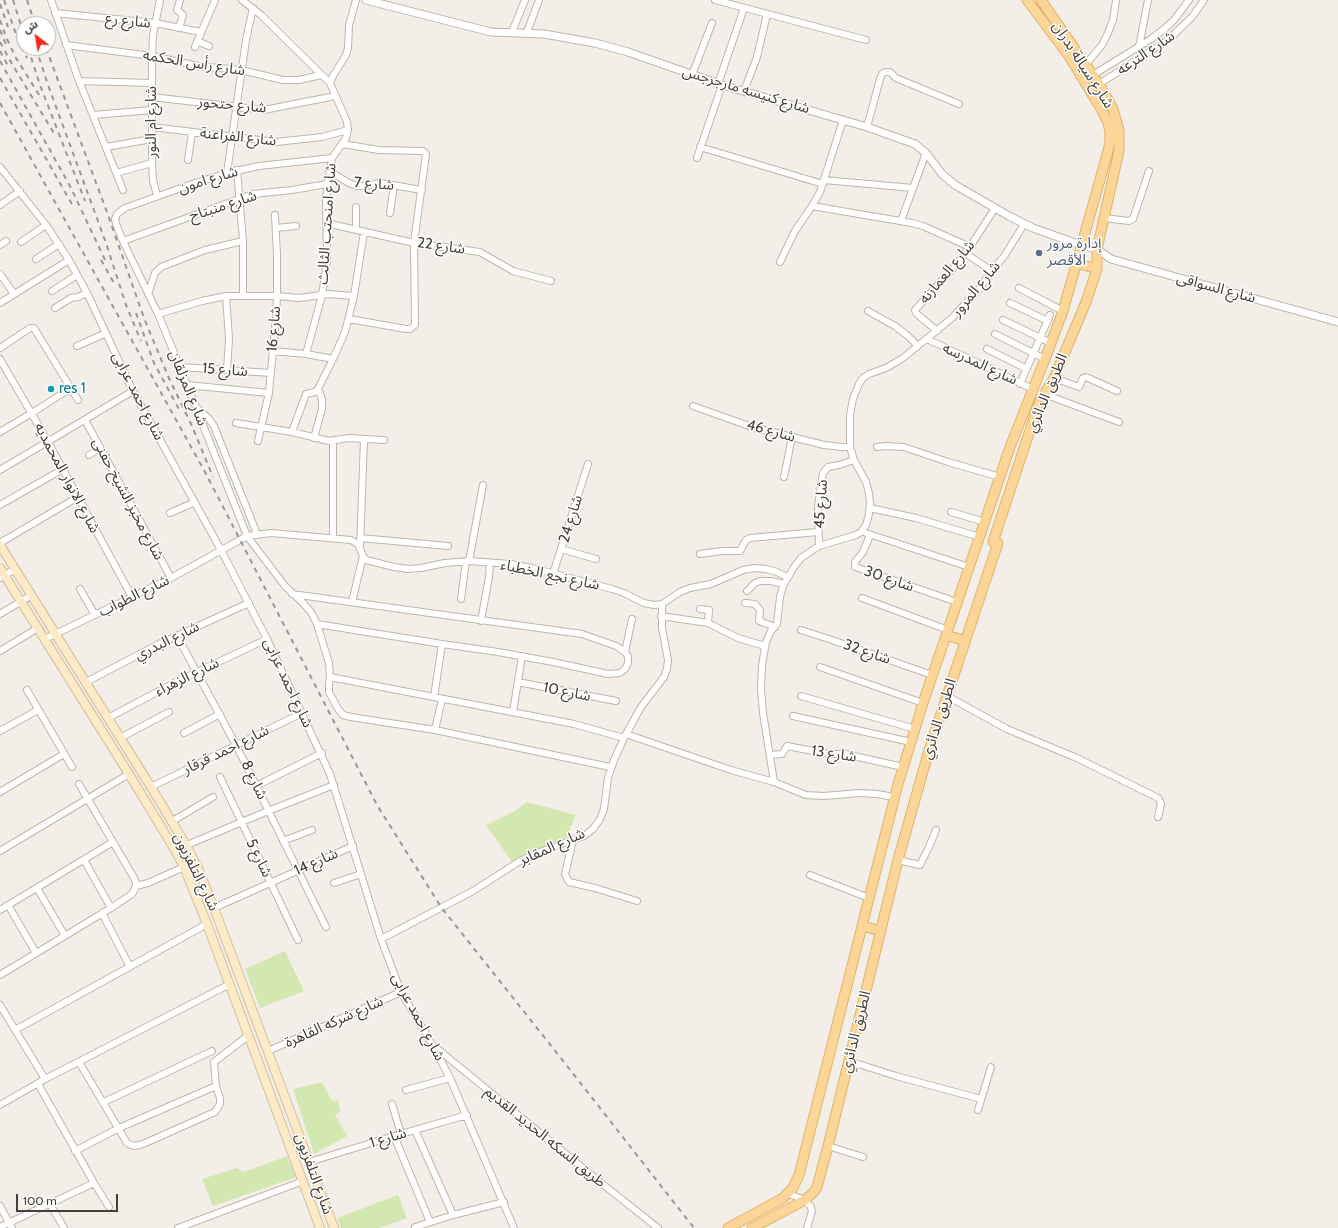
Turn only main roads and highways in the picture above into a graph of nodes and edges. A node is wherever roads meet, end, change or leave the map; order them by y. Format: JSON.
{"nodes":[{"id":1,"x":1027,"y":0,"type":"edge"},
{"id":2,"x":1041,"y":0,"type":"edge"},
{"id":3,"x":1081,"y":246,"type":"joint"},
{"id":4,"x":1097,"y":249,"type":"joint"},
{"id":5,"x":1077,"y":263,"type":"junction"},
{"id":6,"x":1097,"y":269,"type":"junction"},
{"id":7,"x":0,"y":544,"type":"edge"},
{"id":8,"x":1,"y":574,"type":"edge"},
{"id":9,"x":947,"y":633,"type":"junction"},
{"id":10,"x":964,"y":641,"type":"junction"},
{"id":11,"x":204,"y":880,"type":"junction"},
{"id":12,"x":192,"y":885,"type":"junction"},
{"id":13,"x":862,"y":926,"type":"junction"},
{"id":14,"x":881,"y":931,"type":"junction"},
{"id":15,"x":320,"y":1228,"type":"edge"},
{"id":16,"x":334,"y":1228,"type":"edge"},
{"id":17,"x":728,"y":1228,"type":"edge"},
{"id":18,"x":752,"y":1228,"type":"edge"}],
"edges":[{"from":1,"to":3,"type":"main road","name":"شارع سيالة بدران"},
{"from":2,"to":4,"type":"main road","name":"شارع سيالة بدران"},
{"from":3,"to":5,"type":"main road","name":"الطريق الدائري"},
{"from":4,"to":6,"type":"main road","name":"الطريق الدائري"},
{"from":5,"to":6,"type":"main road"},
{"from":5,"to":9,"type":"main road","name":"الطريق الدائري"},
{"from":6,"to":10,"type":"main road","name":"الطريق الدائري"},
{"from":7,"to":11,"type":"main road","name":"شارع التلفزيون"},
{"from":8,"to":12,"type":"main road","name":"شارع التلفزيون"},
{"from":9,"to":10,"type":"main road"},
{"from":9,"to":13,"type":"main road","name":"الطريق الدائري"},
{"from":10,"to":14,"type":"main road","name":"الطريق الدائري"},
{"from":11,"to":12,"type":"main road"},
{"from":11,"to":16,"type":"main road","name":"شارع التلفزيون"},
{"from":12,"to":15,"type":"main road","name":"شارع التلفزيون"},
{"from":13,"to":14,"type":"main road"},
{"from":13,"to":17,"type":"main road","name":"الطريق الدائري"},
{"from":14,"to":18,"type":"main road","name":"الطريق الدائري"}]}
